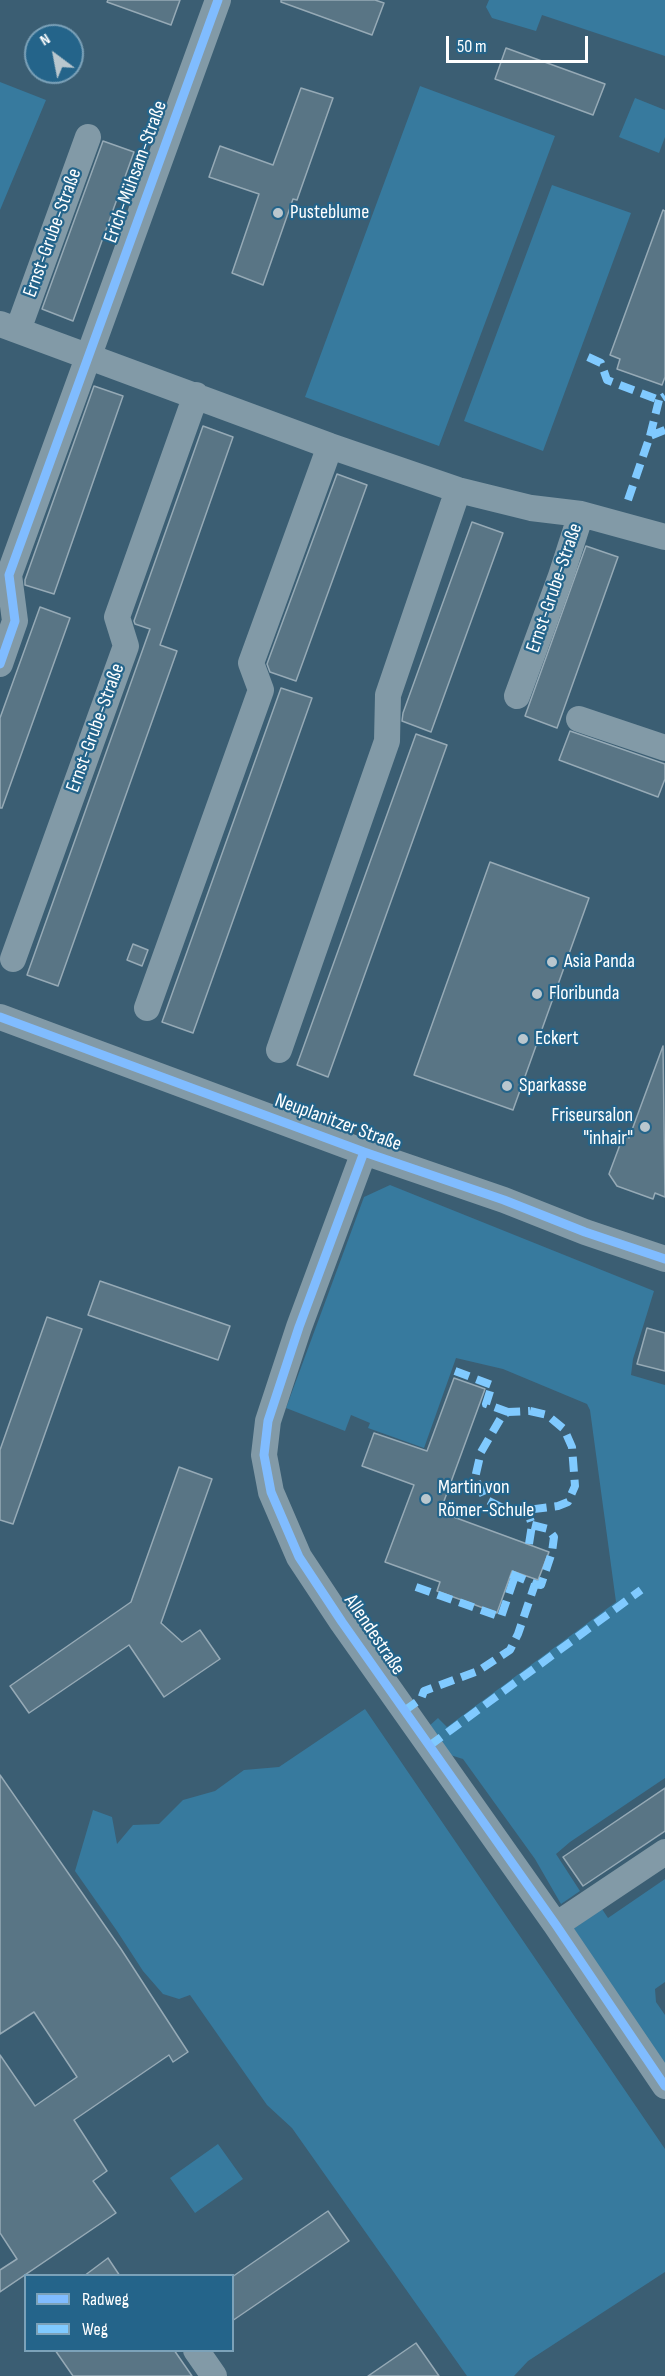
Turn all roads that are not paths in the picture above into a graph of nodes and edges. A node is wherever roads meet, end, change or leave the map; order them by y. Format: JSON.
{"nodes":[{"id":1,"x":218,"y":0,"type":"edge"},
{"id":2,"x":88,"y":137,"type":"dead end"},
{"id":3,"x":9,"y":327,"type":"edge"},
{"id":4,"x":88,"y":357,"type":"junction"},
{"id":5,"x":196,"y":395,"type":"junction"},
{"id":6,"x":330,"y":446,"type":"junction"},
{"id":7,"x":458,"y":490,"type":"junction"},
{"id":8,"x":581,"y":514,"type":"junction"},
{"id":9,"x":665,"y":537,"type":"edge"},
{"id":10,"x":0,"y":664,"type":"edge"},
{"id":11,"x":517,"y":696,"type":"dead end"},
{"id":12,"x":579,"y":719,"type":"dead end"},
{"id":13,"x":665,"y":748,"type":"edge"},
{"id":14,"x":13,"y":959,"type":"dead end"},
{"id":15,"x":147,"y":1008,"type":"dead end"},
{"id":16,"x":0,"y":1017,"type":"edge"},
{"id":17,"x":279,"y":1050,"type":"dead end"},
{"id":18,"x":364,"y":1152,"type":"junction"},
{"id":19,"x":665,"y":1259,"type":"edge"},
{"id":20,"x":665,"y":1852,"type":"edge"},
{"id":21,"x":556,"y":1926,"type":"junction"},
{"id":22,"x":665,"y":2084,"type":"edge"},
{"id":23,"x":197,"y":2352,"type":"edge"},
{"id":24,"x":214,"y":2376,"type":"edge"}],
"edges":[{"from":1,"to":4,"type":"street","name":"Erich-Mühsam-Straße"},
{"from":2,"to":3,"type":"street","name":"Ernst-Grube-Straße"},
{"from":3,"to":4,"type":"street","name":"Ernst-Grube-Straße"},
{"from":4,"to":5,"type":"street","name":"Ernst-Grube-Straße"},
{"from":4,"to":10,"type":"street"},
{"from":5,"to":6,"type":"street","name":"Ernst-Grube-Straße"},
{"from":5,"to":14,"type":"street","name":"Ernst-Grube-Straße"},
{"from":6,"to":7,"type":"street","name":"Ernst-Grube-Straße"},
{"from":6,"to":15,"type":"street"},
{"from":7,"to":8,"type":"street","name":"Ernst-Grube-Straße"},
{"from":7,"to":17,"type":"street"},
{"from":8,"to":9,"type":"street","name":"Ernst-Grube-Straße"},
{"from":8,"to":11,"type":"street","name":"Ernst-Grube-Straße"},
{"from":12,"to":13,"type":"street"},
{"from":16,"to":18,"type":"street","name":"Neuplanitzer Straße"},
{"from":18,"to":19,"type":"street","name":"Neuplanitzer Straße"},
{"from":18,"to":21,"type":"street","name":"Allendestraße"},
{"from":20,"to":21,"type":"street"},
{"from":21,"to":22,"type":"street","name":"Allendestraße"},
{"from":23,"to":24,"type":"street"}]}
